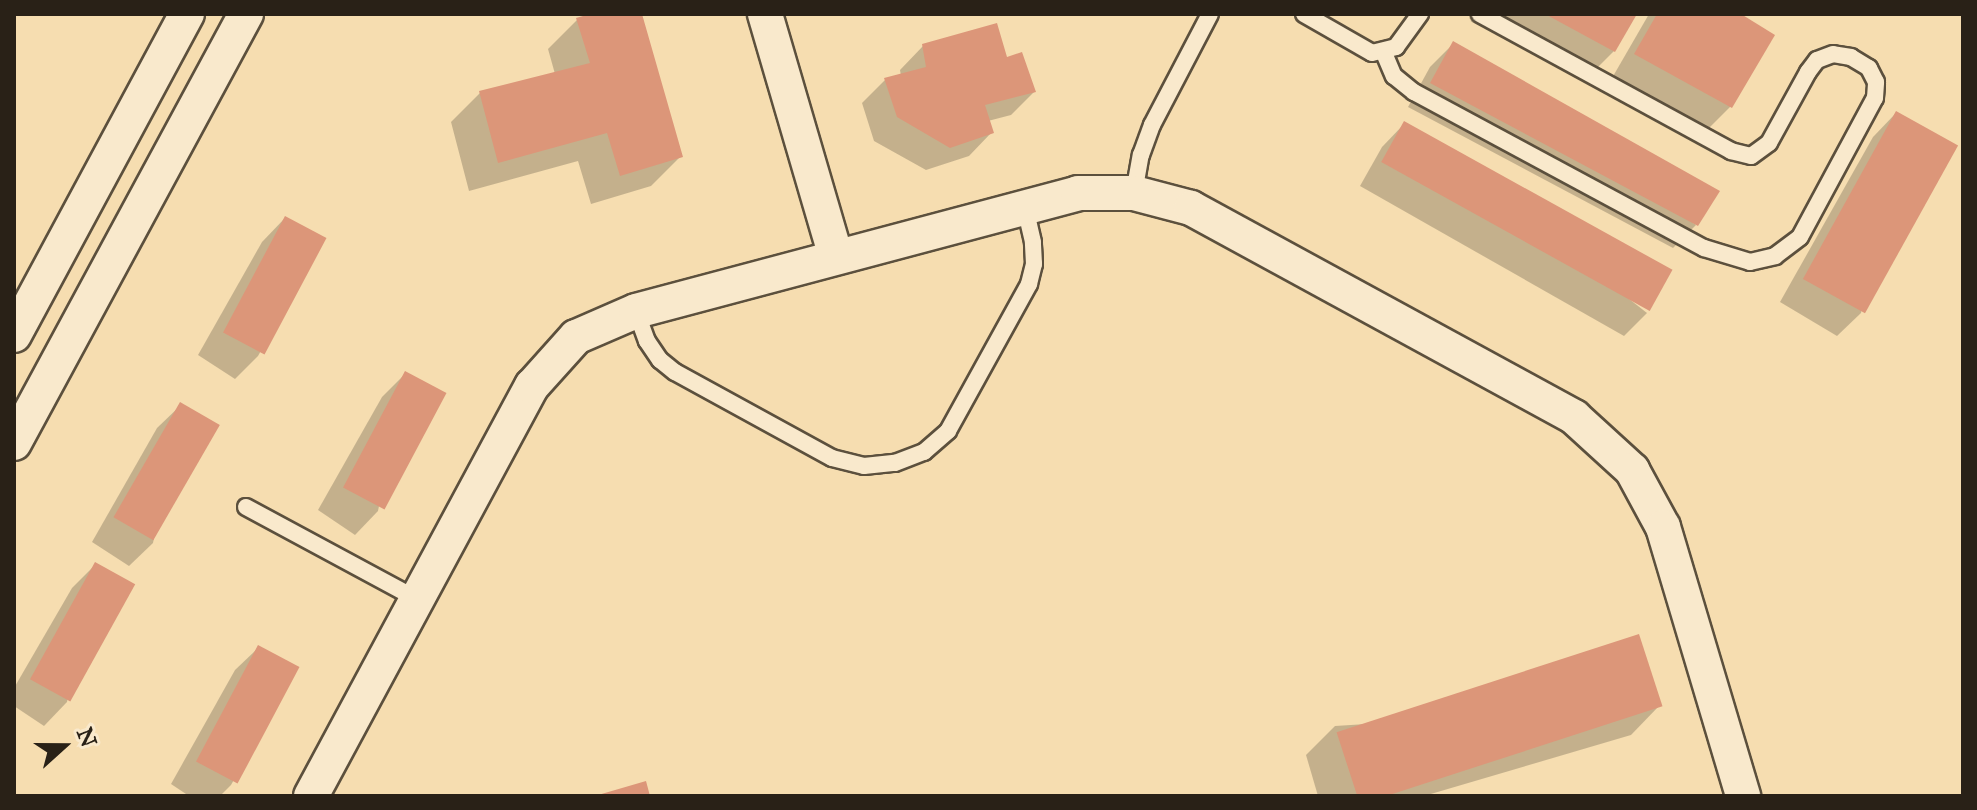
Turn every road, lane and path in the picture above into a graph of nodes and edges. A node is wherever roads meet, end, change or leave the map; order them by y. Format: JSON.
{"nodes":[{"id":1,"x":187,"y":14,"type":"edge"},
{"id":2,"x":246,"y":14,"type":"edge"},
{"id":3,"x":765,"y":14,"type":"edge"},
{"id":4,"x":1210,"y":14,"type":"edge"},
{"id":5,"x":1304,"y":14,"type":"edge"},
{"id":6,"x":1420,"y":14,"type":"edge"},
{"id":7,"x":1480,"y":14,"type":"edge"},
{"id":8,"x":1384,"y":53,"type":"junction"},
{"id":9,"x":1134,"y":193,"type":"junction"},
{"id":10,"x":1025,"y":207,"type":"junction"},
{"id":11,"x":836,"y":257,"type":"junction"},
{"id":12,"x":636,"y":311,"type":"junction"},
{"id":13,"x":14,"y":335,"type":"edge"},
{"id":14,"x":14,"y":443,"type":"edge"},
{"id":15,"x":246,"y":507,"type":"dead end"},
{"id":16,"x":417,"y":599,"type":"junction"},
{"id":17,"x":311,"y":796,"type":"edge"},
{"id":18,"x":1743,"y":796,"type":"edge"}],
"edges":[{"from":1,"to":13,"type":"street"},
{"from":2,"to":14,"type":"street"},
{"from":3,"to":11,"type":"street"},
{"from":4,"to":9,"type":"lane"},
{"from":5,"to":8,"type":"lane"},
{"from":6,"to":8,"type":"lane"},
{"from":7,"to":8,"type":"lane"},
{"from":9,"to":10,"type":"street"},
{"from":9,"to":18,"type":"street"},
{"from":10,"to":11,"type":"street"},
{"from":10,"to":12,"type":"lane"},
{"from":11,"to":12,"type":"street"},
{"from":12,"to":16,"type":"street"},
{"from":15,"to":16,"type":"lane"},
{"from":16,"to":17,"type":"street"}]}
